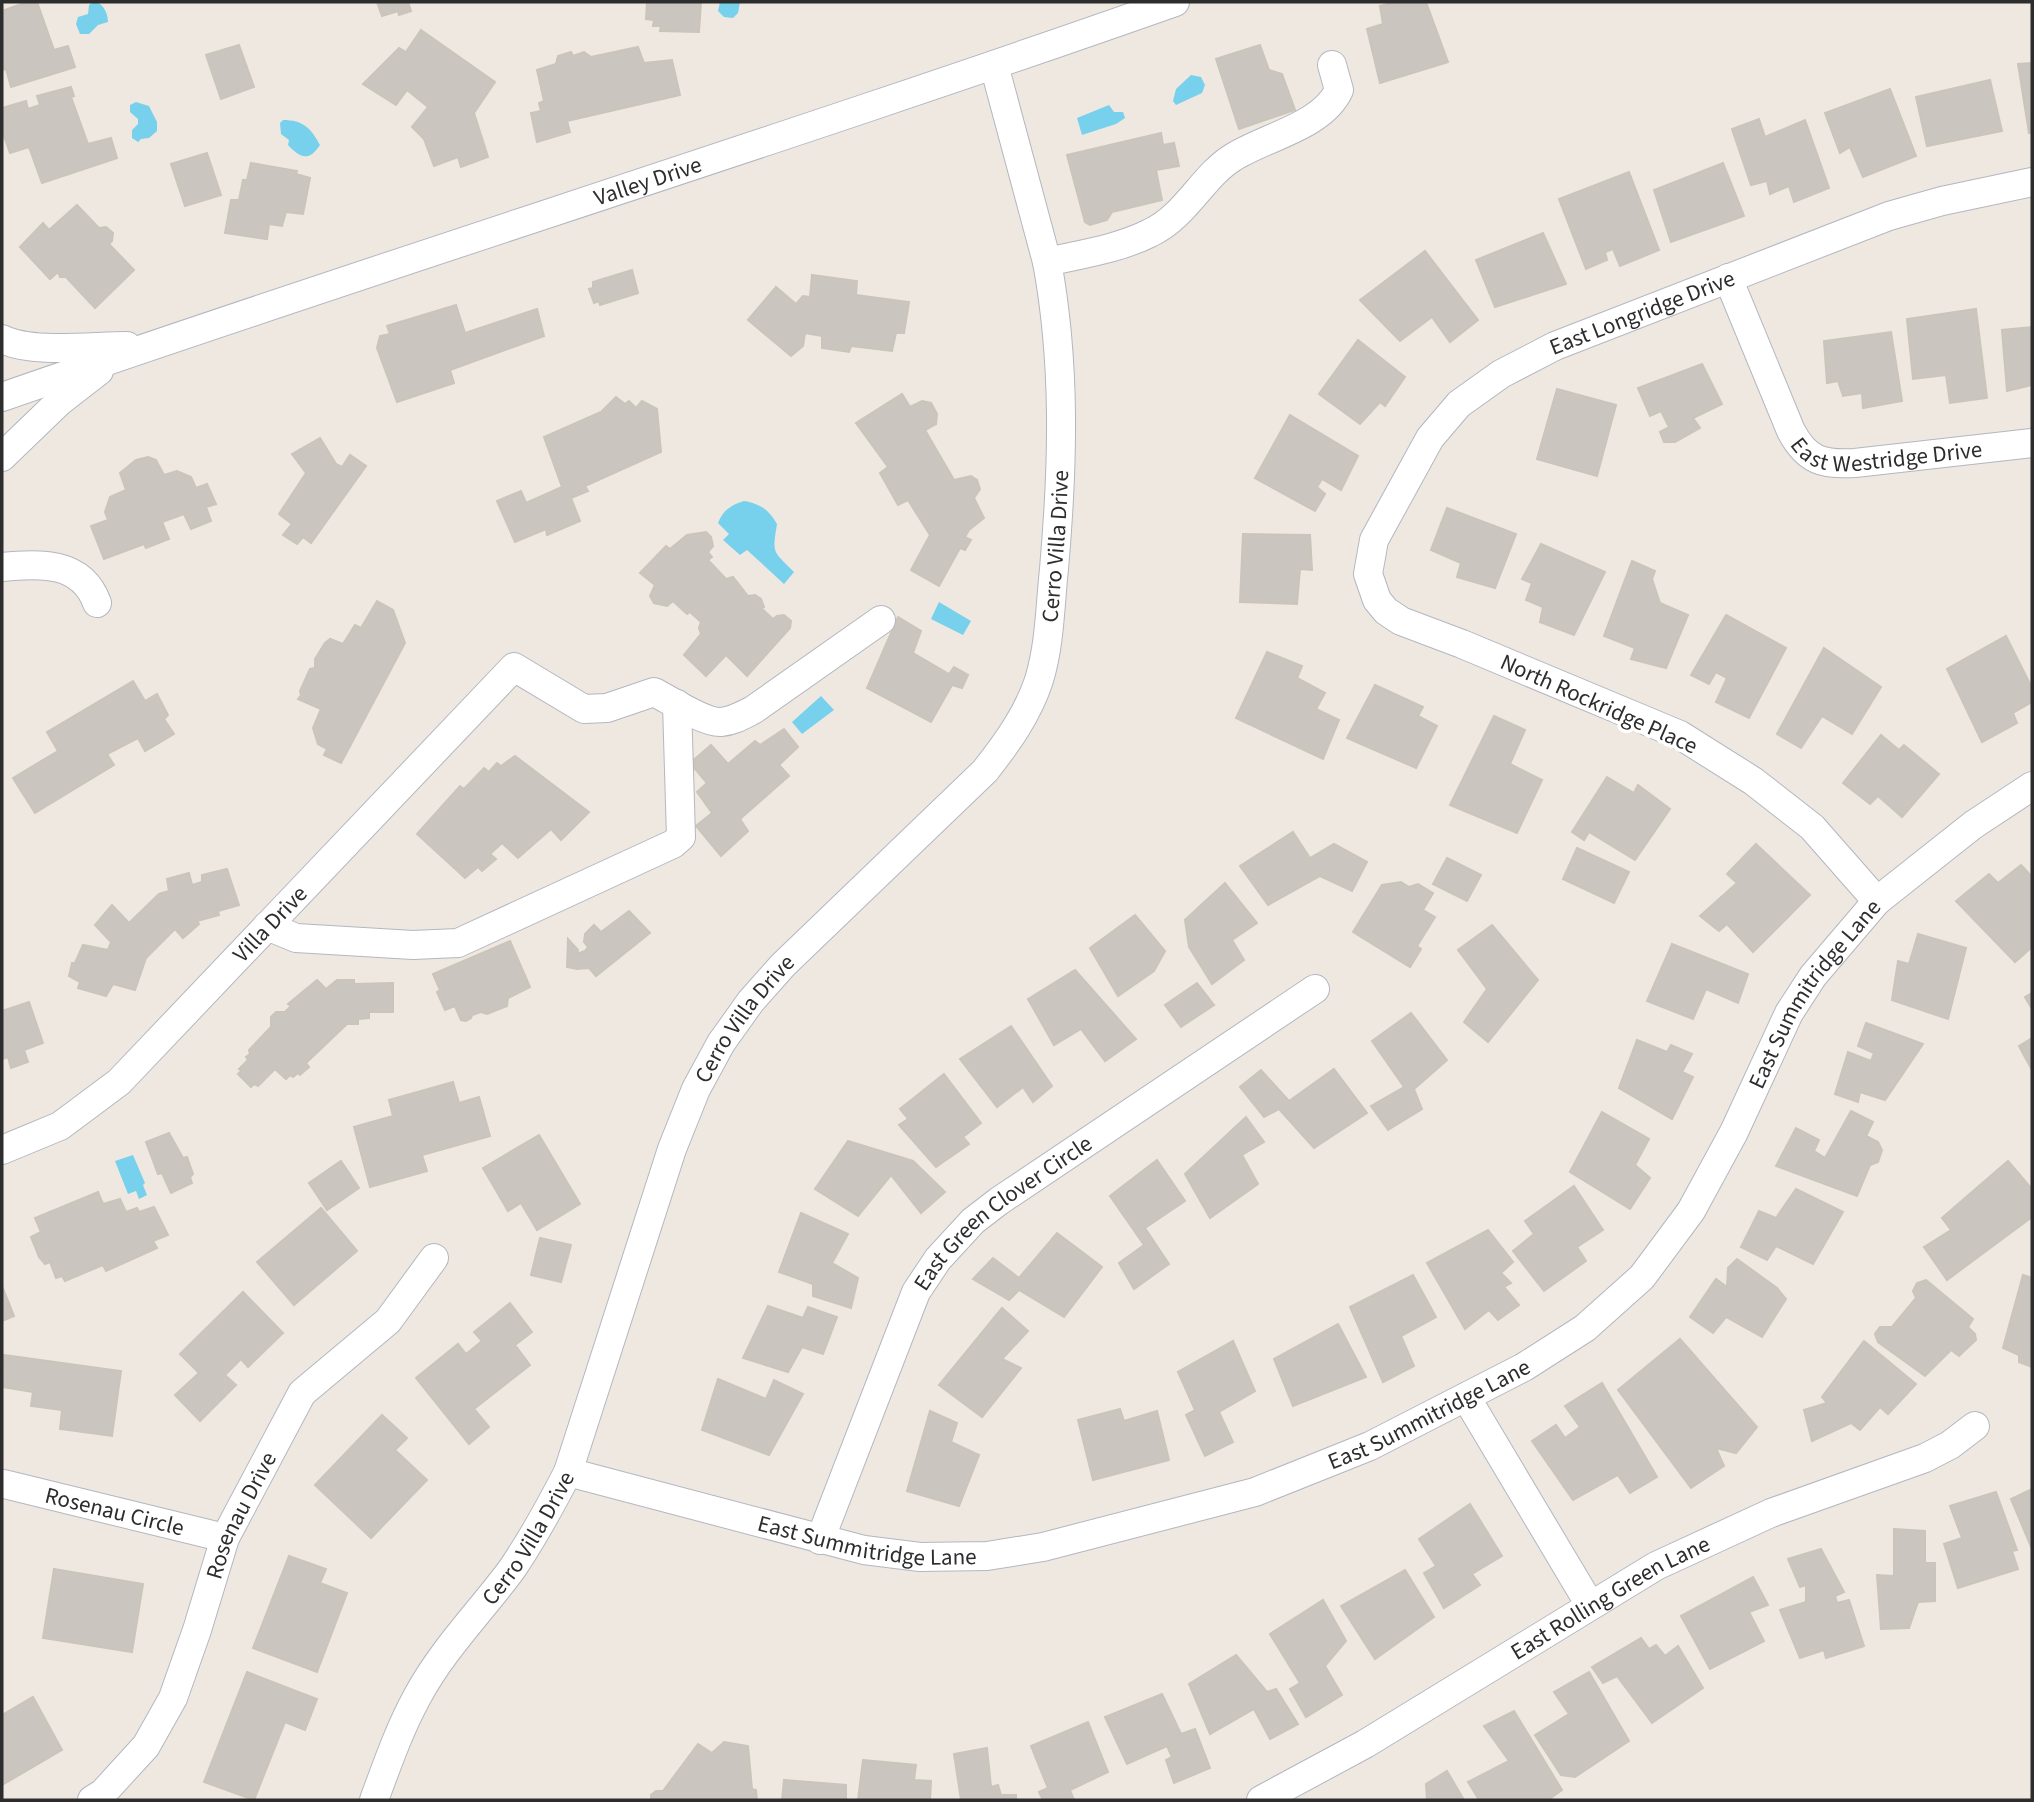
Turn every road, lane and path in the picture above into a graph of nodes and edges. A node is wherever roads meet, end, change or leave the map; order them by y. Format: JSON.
{"nodes":[{"id":1,"x":1175,"y":2,"type":"edge"},
{"id":2,"x":994,"y":65,"type":"junction"},
{"id":3,"x":1332,"y":65,"type":"dead end"},
{"id":4,"x":2032,"y":182,"type":"edge"},
{"id":5,"x":1047,"y":262,"type":"junction"},
{"id":6,"x":1728,"y":278,"type":"junction"},
{"id":7,"x":2,"y":339,"type":"edge"},
{"id":8,"x":150,"y":345,"type":"junction"},
{"id":9,"x":118,"y":357,"type":"junction"},
{"id":10,"x":2,"y":397,"type":"edge"},
{"id":11,"x":2032,"y":443,"type":"edge"},
{"id":12,"x":2,"y":457,"type":"edge"},
{"id":13,"x":2,"y":567,"type":"edge"},
{"id":14,"x":1371,"y":585,"type":"joint"},
{"id":15,"x":97,"y":603,"type":"dead end"},
{"id":16,"x":881,"y":621,"type":"dead end"},
{"id":17,"x":677,"y":704,"type":"junction"},
{"id":18,"x":2032,"y":786,"type":"edge"},
{"id":19,"x":1877,"y":901,"type":"junction"},
{"id":20,"x":267,"y":926,"type":"junction"},
{"id":21,"x":1315,"y":989,"type":"dead end"},
{"id":22,"x":2,"y":1150,"type":"edge"},
{"id":23,"x":435,"y":1258,"type":"dead end"},
{"id":24,"x":1466,"y":1397,"type":"junction"},
{"id":25,"x":1975,"y":1426,"type":"dead end"},
{"id":26,"x":568,"y":1472,"type":"junction"},
{"id":27,"x":4,"y":1484,"type":"dead end"},
{"id":28,"x":225,"y":1538,"type":"junction"},
{"id":29,"x":820,"y":1540,"type":"junction"},
{"id":30,"x":1590,"y":1605,"type":"junction"},
{"id":31,"x":92,"y":1800,"type":"edge"},
{"id":32,"x":374,"y":1800,"type":"edge"},
{"id":33,"x":1261,"y":1800,"type":"edge"}],
"edges":[{"from":1,"to":2,"type":"street","name":"Valley Drive"},
{"from":2,"to":5,"type":"street","name":"Cerro Villa Drive"},
{"from":2,"to":8,"type":"street","name":"Valley Drive"},
{"from":3,"to":5,"type":"street"},
{"from":4,"to":6,"type":"street","name":"East Longridge Drive"},
{"from":5,"to":26,"type":"street","name":"Cerro Villa Drive"},
{"from":6,"to":11,"type":"street","name":"East Westridge Drive"},
{"from":6,"to":14,"type":"street","name":"East Longridge Drive"},
{"from":7,"to":8,"type":"street"},
{"from":8,"to":9,"type":"street","name":"Valley Drive"},
{"from":9,"to":10,"type":"street","name":"Valley Drive"},
{"from":9,"to":12,"type":"street","name":"Valley Drive"},
{"from":13,"to":15,"type":"street"},
{"from":14,"to":19,"type":"street","name":"North Rockridge Place"},
{"from":16,"to":17,"type":"street"},
{"from":17,"to":20,"type":"street","name":"Villa Drive"},
{"from":17,"to":20,"type":"street"},
{"from":18,"to":19,"type":"street","name":"East Summitridge Lane"},
{"from":19,"to":24,"type":"street","name":"East Summitridge Lane"},
{"from":20,"to":22,"type":"street","name":"Villa Drive"},
{"from":21,"to":29,"type":"street","name":"East Green Clover Circle"},
{"from":23,"to":28,"type":"street","name":"Rosenau Drive"},
{"from":24,"to":29,"type":"street","name":"East Summitridge Lane"},
{"from":24,"to":30,"type":"street"},
{"from":25,"to":30,"type":"street","name":"East Rolling Green Lane"},
{"from":26,"to":29,"type":"street","name":"East Summitridge Lane"},
{"from":26,"to":32,"type":"street","name":"Cerro Villa Drive"},
{"from":27,"to":28,"type":"street","name":"Rosenau Circle"},
{"from":28,"to":31,"type":"street","name":"Rosenau Drive"},
{"from":30,"to":33,"type":"street","name":"East Rolling Green Lane"}]}
